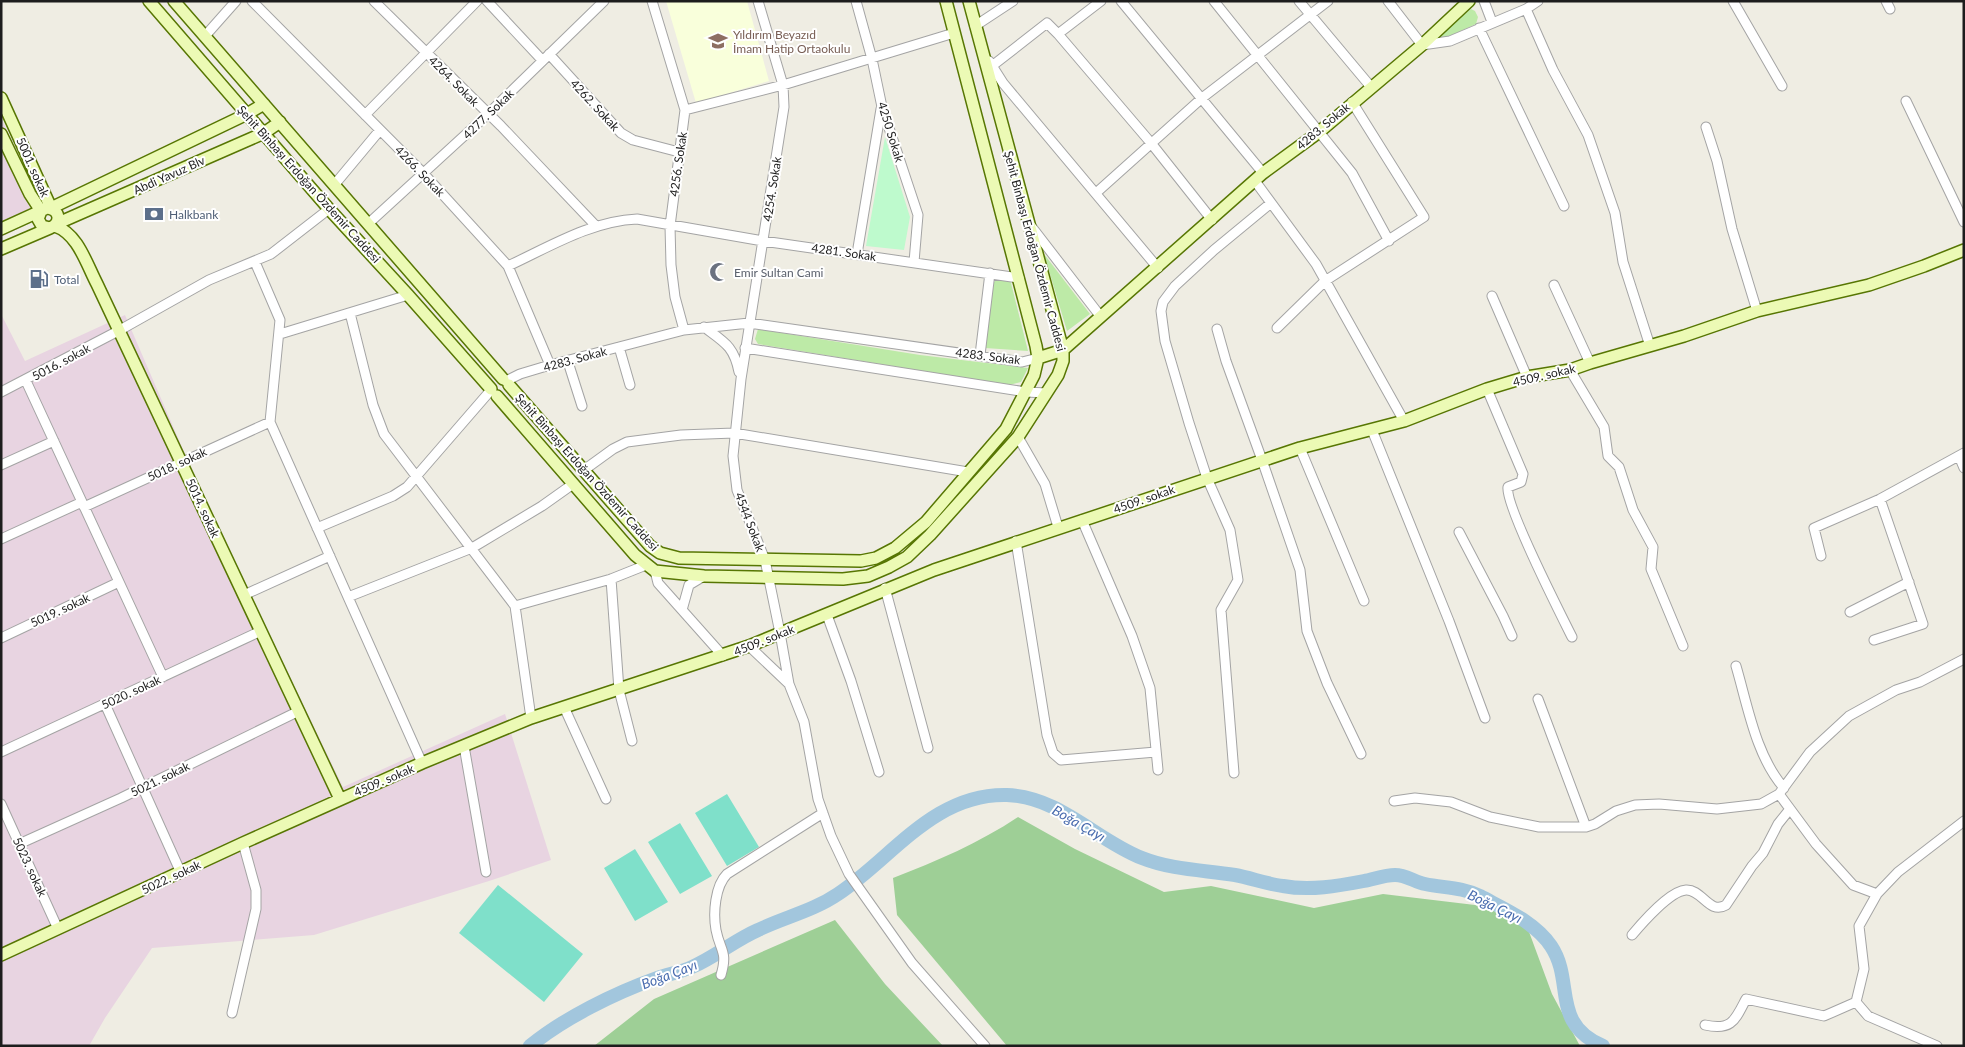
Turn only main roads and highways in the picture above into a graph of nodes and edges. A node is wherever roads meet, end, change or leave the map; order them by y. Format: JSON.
{"nodes":[{"id":1,"x":149,"y":1,"type":"edge"},
{"id":2,"x":174,"y":1,"type":"edge"},
{"id":3,"x":946,"y":1,"type":"edge"},
{"id":4,"x":968,"y":1,"type":"edge"},
{"id":5,"x":1469,"y":1,"type":"edge"},
{"id":6,"x":1,"y":98,"type":"edge"},
{"id":7,"x":264,"y":104,"type":"junction"},
{"id":8,"x":247,"y":114,"type":"junction"},
{"id":9,"x":280,"y":122,"type":"junction"},
{"id":10,"x":264,"y":133,"type":"junction"},
{"id":11,"x":1,"y":134,"type":"edge"},
{"id":12,"x":46,"y":210,"type":"junction"},
{"id":13,"x":54,"y":226,"type":"junction"},
{"id":14,"x":1,"y":229,"type":"edge"},
{"id":15,"x":1,"y":249,"type":"edge"},
{"id":16,"x":1964,"y":250,"type":"edge"},
{"id":17,"x":1063,"y":350,"type":"junction"},
{"id":18,"x":1038,"y":358,"type":"junction"},
{"id":19,"x":506,"y":382,"type":"junction"},
{"id":20,"x":494,"y":393,"type":"junction"},
{"id":21,"x":340,"y":799,"type":"junction"},
{"id":22,"x":1,"y":955,"type":"edge"}],
"edges":[{"from":1,"to":8,"type":"main road","name":"Şehit Binbaşı Erdoğan Özdemir Caddesi"},
{"from":2,"to":7,"type":"main road","name":"Şehit Binbaşı Erdoğan Özdemir Caddesi"},
{"from":3,"to":18,"type":"main road","name":"Şehit Binbaşı Erdoğan Özdemir Caddesi"},
{"from":4,"to":17,"type":"main road","name":"Şehit Binbaşı Erdoğan Özdemir Caddesi"},
{"from":5,"to":17,"type":"main road","name":"4283. Sokak"},
{"from":6,"to":12,"type":"main road","name":"5001. sokak"},
{"from":7,"to":8,"type":"main road","name":"Abdi Yavuz Blv"},
{"from":7,"to":9,"type":"main road","name":"Şehit Binbaşı Erdoğan Özdemir Caddesi"},
{"from":8,"to":10,"type":"main road","name":"Şehit Binbaşı Erdoğan Özdemir Caddesi"},
{"from":8,"to":12,"type":"main road","name":"Abdi Yavuz Blv"},
{"from":9,"to":10,"type":"main road","name":"Abdi Yavuz Blv"},
{"from":9,"to":19,"type":"main road","name":"Şehit Binbaşı Erdoğan Özdemir Caddesi"},
{"from":10,"to":13,"type":"main road","name":"Abdi Yavuz Blv"},
{"from":10,"to":20,"type":"main road","name":"Şehit Binbaşı Erdoğan Özdemir Caddesi"},
{"from":11,"to":12,"type":"main road","name":"5001. sokak"},
{"from":12,"to":13,"type":"main road"},
{"from":12,"to":13,"type":"main road"},
{"from":12,"to":14,"type":"main road","name":"Abdi Yavuz Blv"},
{"from":13,"to":15,"type":"main road","name":"Abdi Yavuz Blv"},
{"from":13,"to":21,"type":"main road","name":"5014. sokak"},
{"from":16,"to":21,"type":"main road","name":"4509. sokak"},
{"from":17,"to":18,"type":"main road","name":"4283. Sokak"},
{"from":17,"to":20,"type":"main road","name":"Şehit Binbaşı Erdoğan Özdemir Caddesi"},
{"from":18,"to":19,"type":"main road","name":"Şehit Binbaşı Erdoğan Özdemir Caddesi"},
{"from":19,"to":20,"type":"main road"},
{"from":21,"to":22,"type":"main road","name":"5022. sokak"}]}
